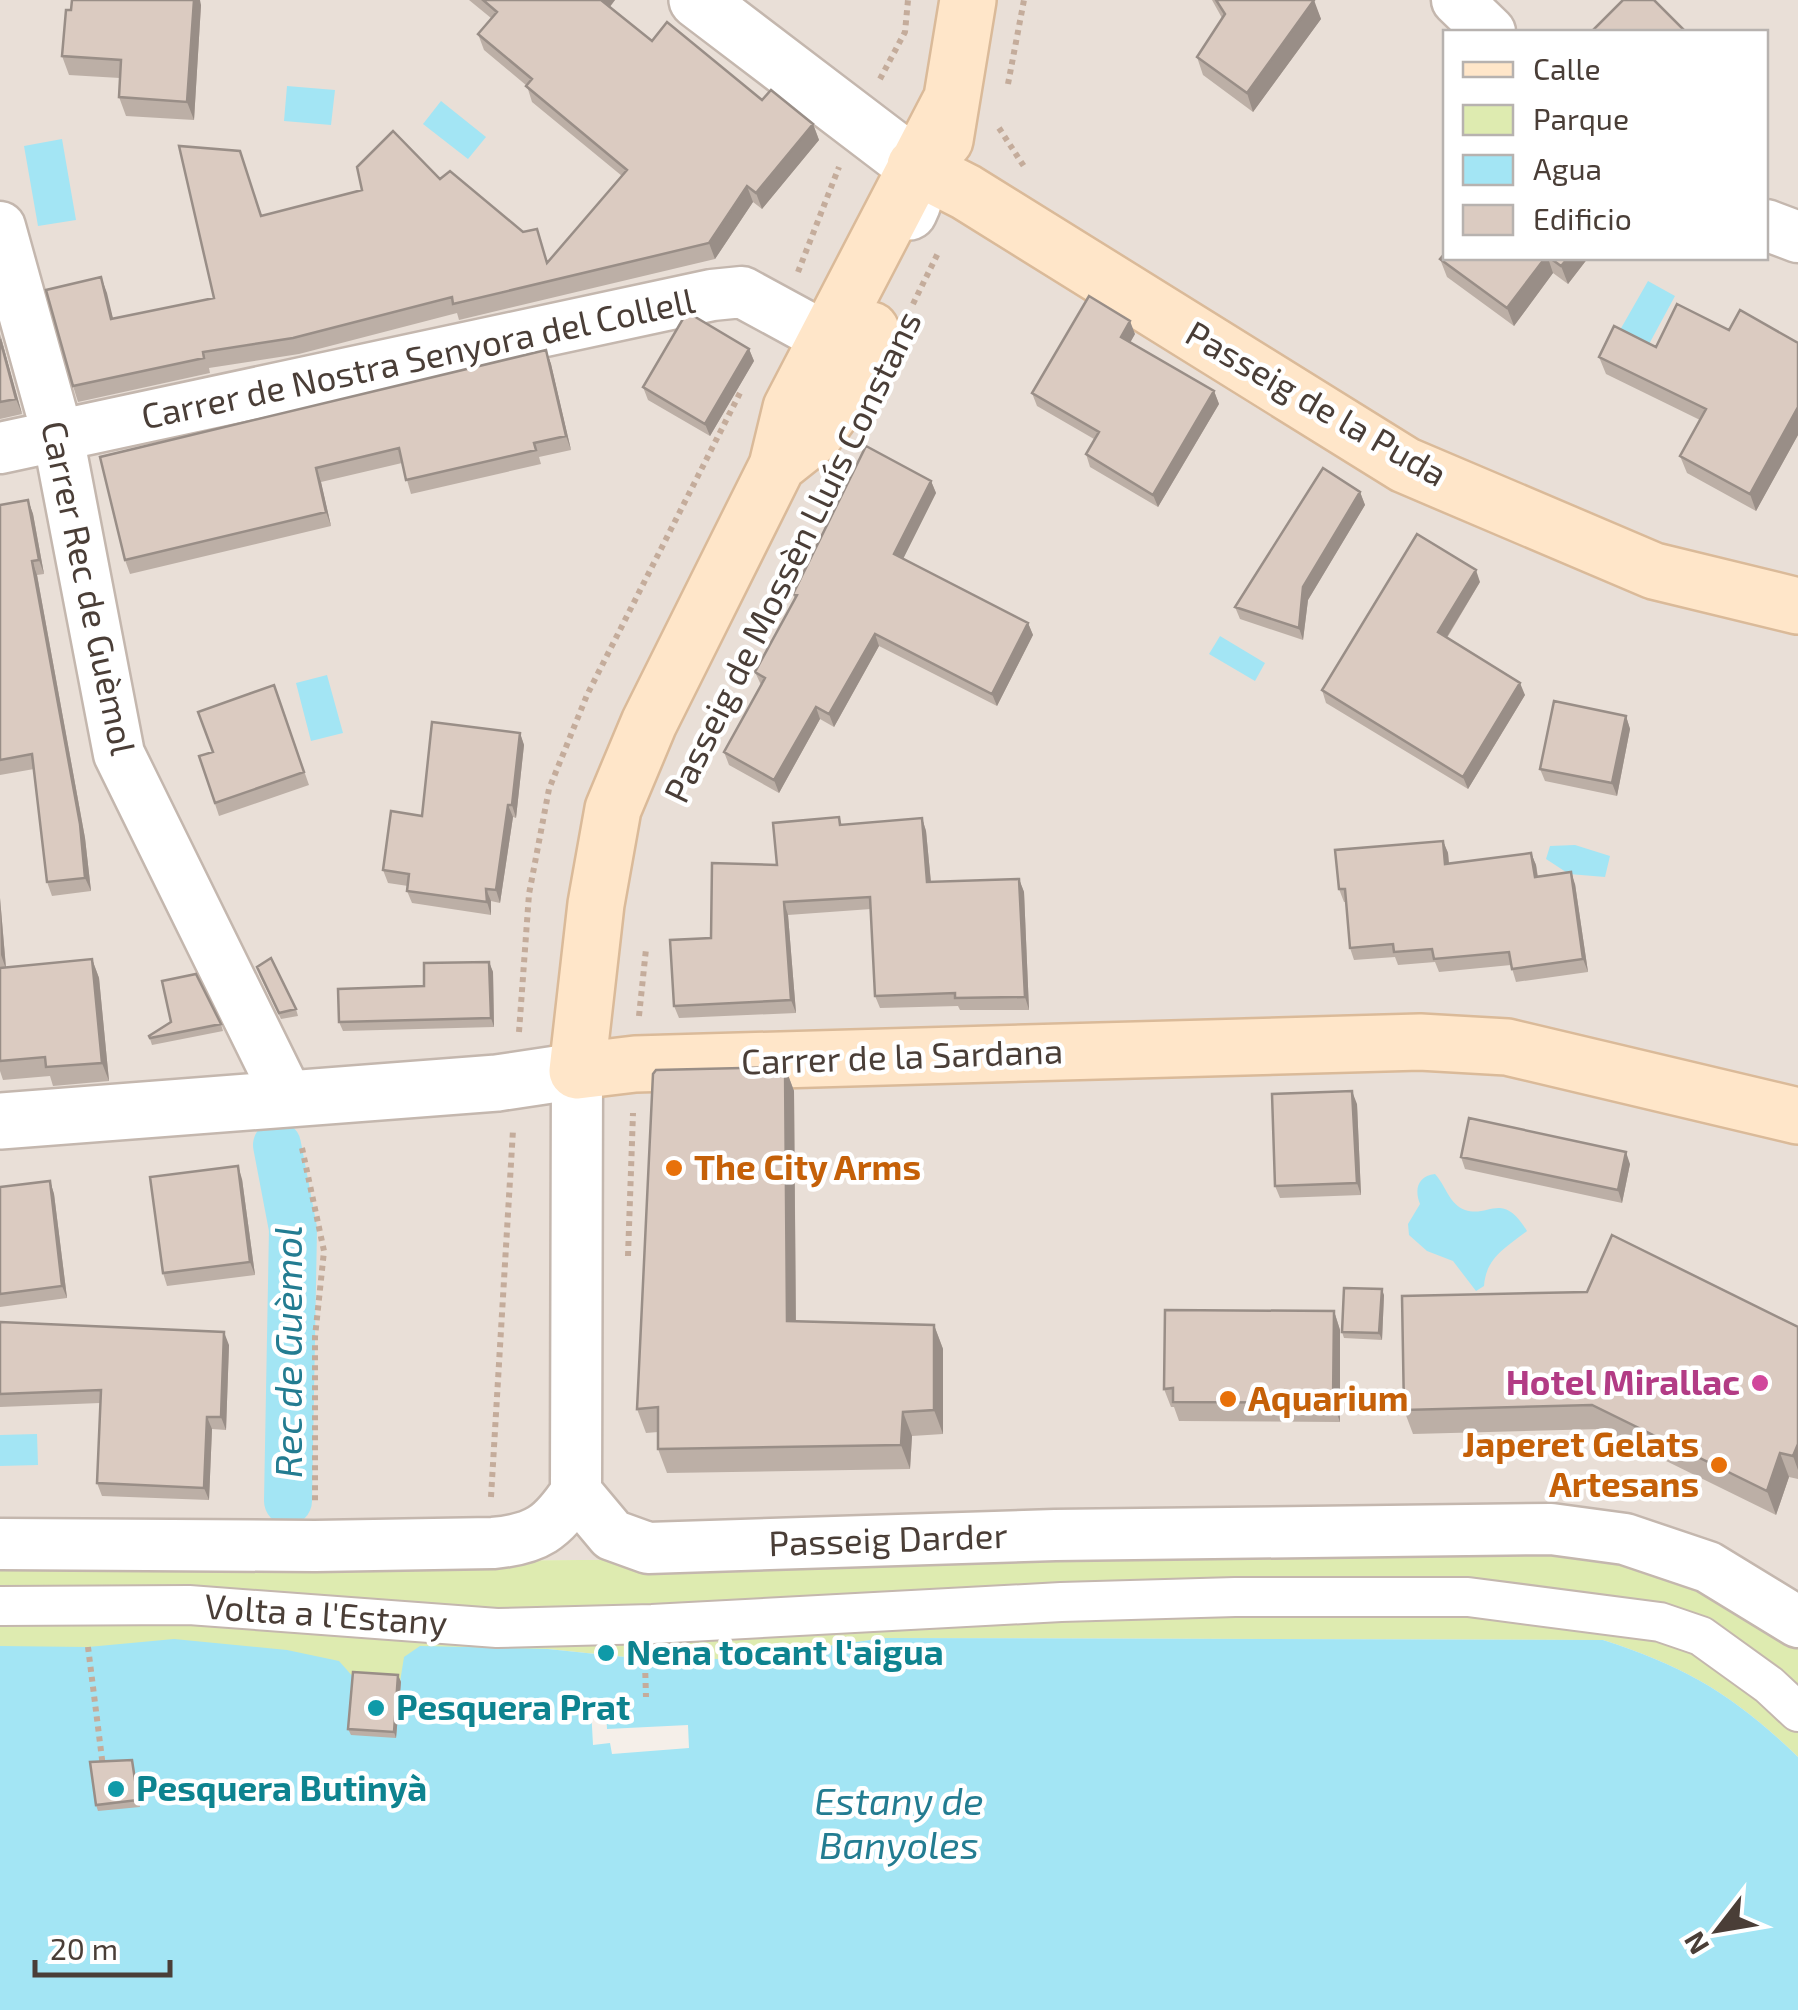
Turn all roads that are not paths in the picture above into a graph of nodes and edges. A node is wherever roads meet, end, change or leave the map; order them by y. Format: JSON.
{"nodes":[{"id":1,"x":696,"y":0,"type":"edge"},
{"id":2,"x":968,"y":0,"type":"edge"},
{"id":3,"x":1456,"y":0,"type":"edge"},
{"id":4,"x":1488,"y":30,"type":"edge"},
{"id":5,"x":928,"y":172,"type":"junction"},
{"id":6,"x":1768,"y":225,"type":"edge"},
{"id":7,"x":0,"y":227,"type":"edge"},
{"id":8,"x":1798,"y":237,"type":"edge"},
{"id":9,"x":835,"y":342,"type":"junction"},
{"id":10,"x":58,"y":436,"type":"junction"},
{"id":11,"x":0,"y":448,"type":"edge"},
{"id":12,"x":792,"y":453,"type":"junction"},
{"id":13,"x":1798,"y":606,"type":"edge"},
{"id":14,"x":577,"y":1071,"type":"junction"},
{"id":15,"x":288,"y":1098,"type":"junction"},
{"id":16,"x":1798,"y":1116,"type":"edge"},
{"id":17,"x":0,"y":1121,"type":"edge"},
{"id":18,"x":576,"y":1492,"type":"junction"},
{"id":19,"x":0,"y":1544,"type":"edge"},
{"id":20,"x":0,"y":1606,"type":"edge"},
{"id":21,"x":1798,"y":1622,"type":"edge"},
{"id":22,"x":648,"y":1642,"type":"joint"},
{"id":23,"x":1798,"y":1712,"type":"edge"}],
"edges":[{"from":1,"to":5,"type":"street"},
{"from":2,"to":5,"type":"main road","name":"Passeig de Mossèn Lluís Constans"},
{"from":3,"to":4,"type":"street"},
{"from":5,"to":9,"type":"main road","name":"Passeig de Mossèn Lluís Constans"},
{"from":5,"to":12,"type":"main road","name":"Passeig de Mossèn Lluís Constans"},
{"from":5,"to":13,"type":"main road","name":"Passeig de la Puda"},
{"from":6,"to":8,"type":"street"},
{"from":7,"to":10,"type":"street","name":"Carrer Rec de Guèmol"},
{"from":9,"to":10,"type":"street","name":"Carrer de Nostra Senyora del Collell"},
{"from":9,"to":12,"type":"main road","name":"Passeig de Mossèn Lluís Constans"},
{"from":10,"to":11,"type":"street","name":"Carrer de Nostra Senyora del Collell"},
{"from":10,"to":15,"type":"street","name":"Carrer Rec de Guèmol"},
{"from":12,"to":14,"type":"main road","name":"Passeig de Mossèn Lluís Constans"},
{"from":14,"to":15,"type":"street","name":"Carrer de la Sardana"},
{"from":14,"to":16,"type":"main road","name":"Carrer de la Sardana"},
{"from":14,"to":18,"type":"street","name":"Passeig de Mossèn Lluís Constans"},
{"from":15,"to":17,"type":"street","name":"Carrer de la Sardana"},
{"from":18,"to":19,"type":"street"},
{"from":18,"to":21,"type":"street","name":"Passeig Darder"},
{"from":20,"to":22,"type":"street","name":"Volta a l'Estany"},
{"from":22,"to":23,"type":"street","name":"Passeig Darder"}]}
